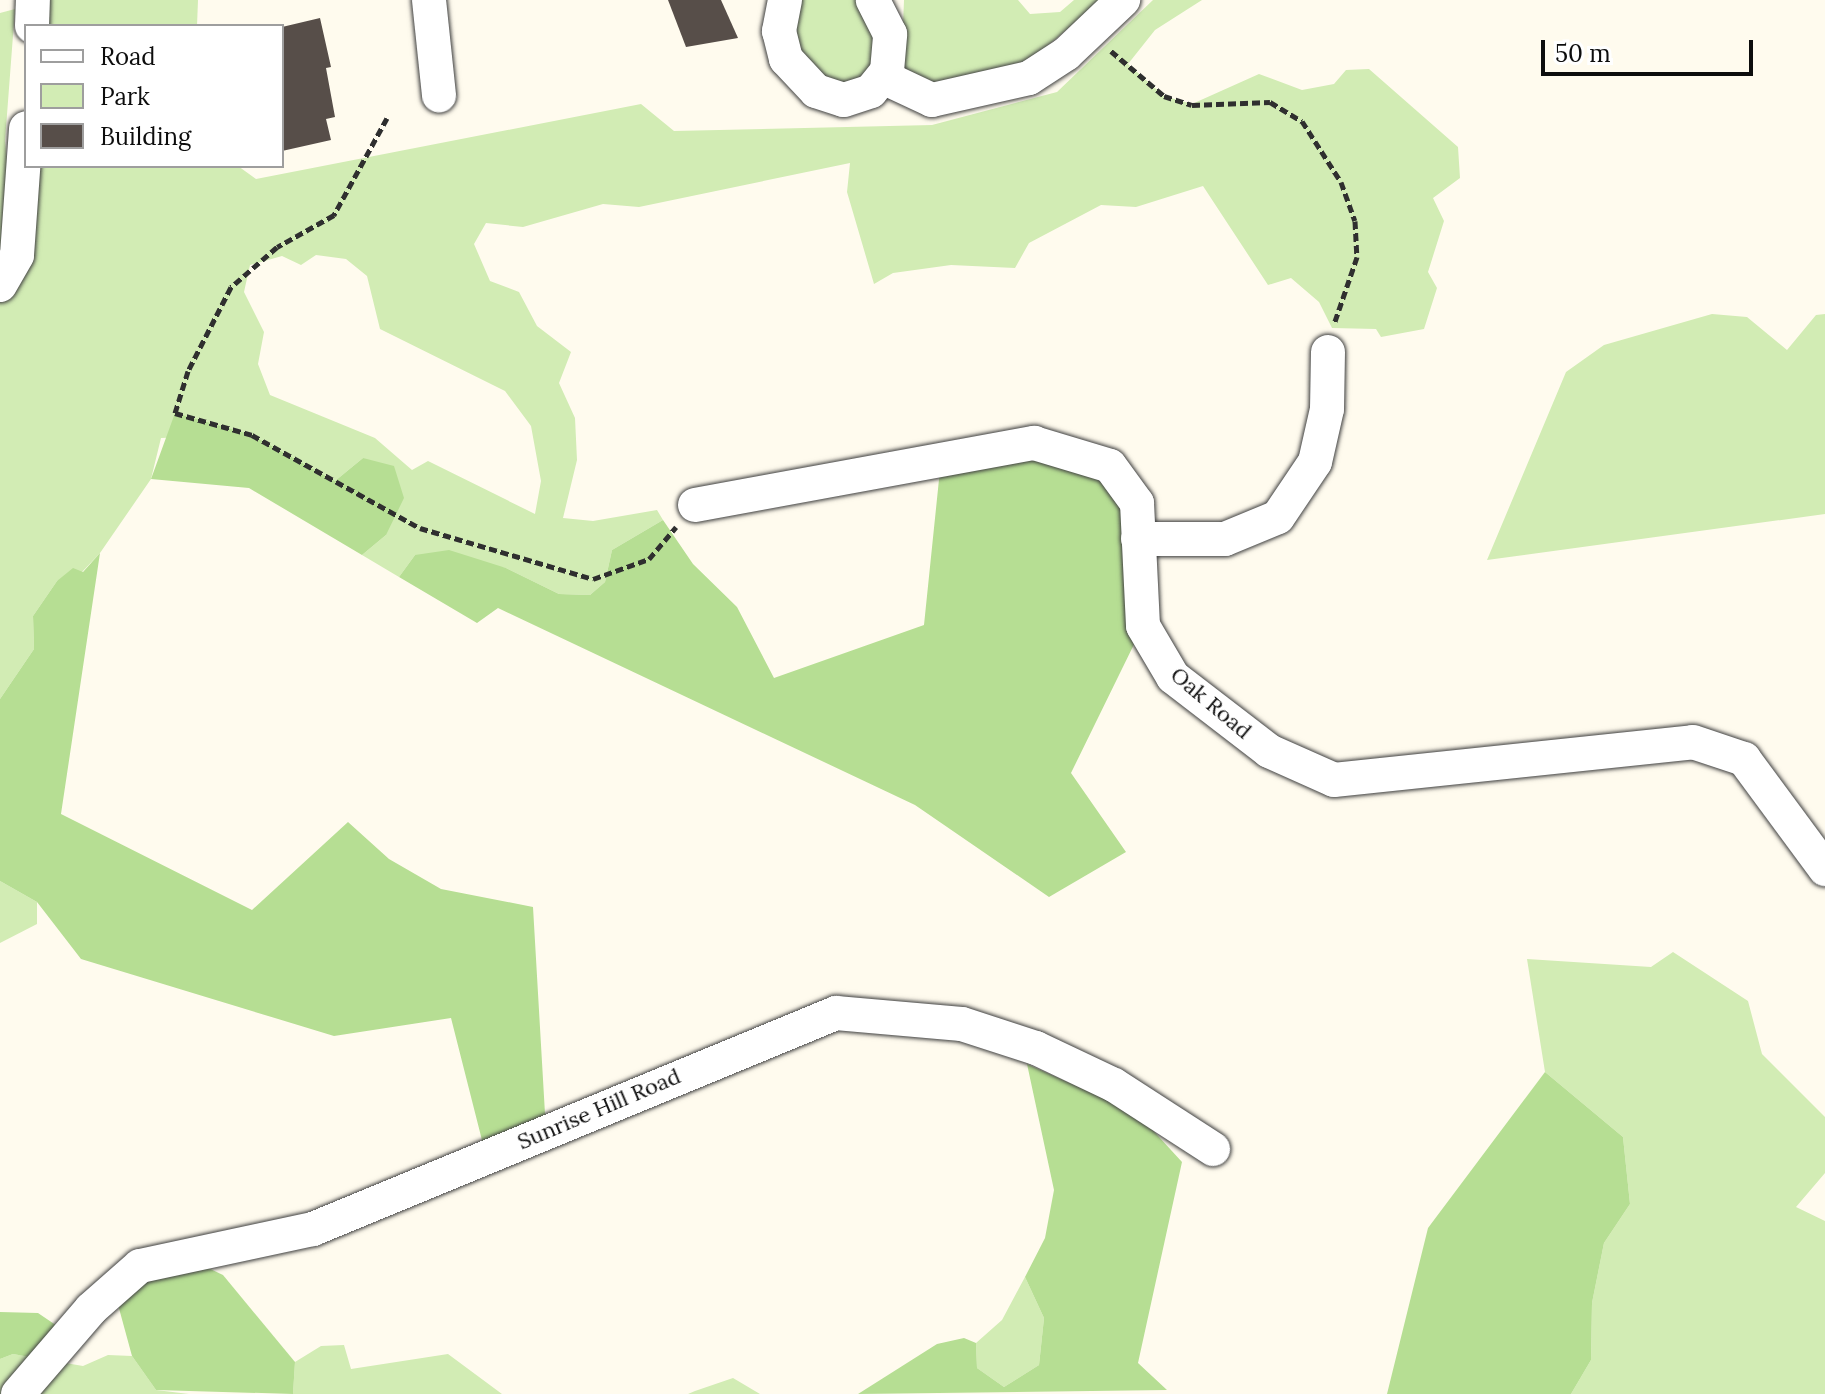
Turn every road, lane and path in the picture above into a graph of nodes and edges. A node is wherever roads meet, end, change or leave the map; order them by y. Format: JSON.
{"nodes":[{"id":1,"x":33,"y":0,"type":"edge"},
{"id":2,"x":429,"y":0,"type":"edge"},
{"id":3,"x":785,"y":0,"type":"edge"},
{"id":4,"x":873,"y":0,"type":"edge"},
{"id":5,"x":1123,"y":0,"type":"edge"},
{"id":6,"x":32,"y":24,"type":"edge"},
{"id":7,"x":1088,"y":34,"type":"junction"},
{"id":8,"x":885,"y":78,"type":"junction"},
{"id":9,"x":439,"y":95,"type":"dead end"},
{"id":10,"x":387,"y":118,"type":"dead end"},
{"id":11,"x":24,"y":156,"type":"edge"},
{"id":12,"x":0,"y":285,"type":"edge"},
{"id":13,"x":1328,"y":352,"type":"joint"},
{"id":14,"x":695,"y":505,"type":"joint"},
{"id":15,"x":1138,"y":539,"type":"junction"},
{"id":16,"x":1825,"y":869,"type":"edge"},
{"id":17,"x":1213,"y":1149,"type":"dead end"},
{"id":18,"x":18,"y":1394,"type":"edge"}],
"edges":[{"from":1,"to":6,"type":"street"},
{"from":2,"to":9,"type":"street"},
{"from":3,"to":8,"type":"street"},
{"from":4,"to":8,"type":"street"},
{"from":5,"to":7,"type":"street"},
{"from":7,"to":8,"type":"street"},
{"from":7,"to":13,"type":"path"},
{"from":10,"to":14,"type":"path"},
{"from":11,"to":12,"type":"street"},
{"from":13,"to":15,"type":"street"},
{"from":14,"to":15,"type":"street","name":"Oak Road"},
{"from":15,"to":16,"type":"street","name":"Oak Road"},
{"from":17,"to":18,"type":"street","name":"Sunrise Hill Road"}]}
